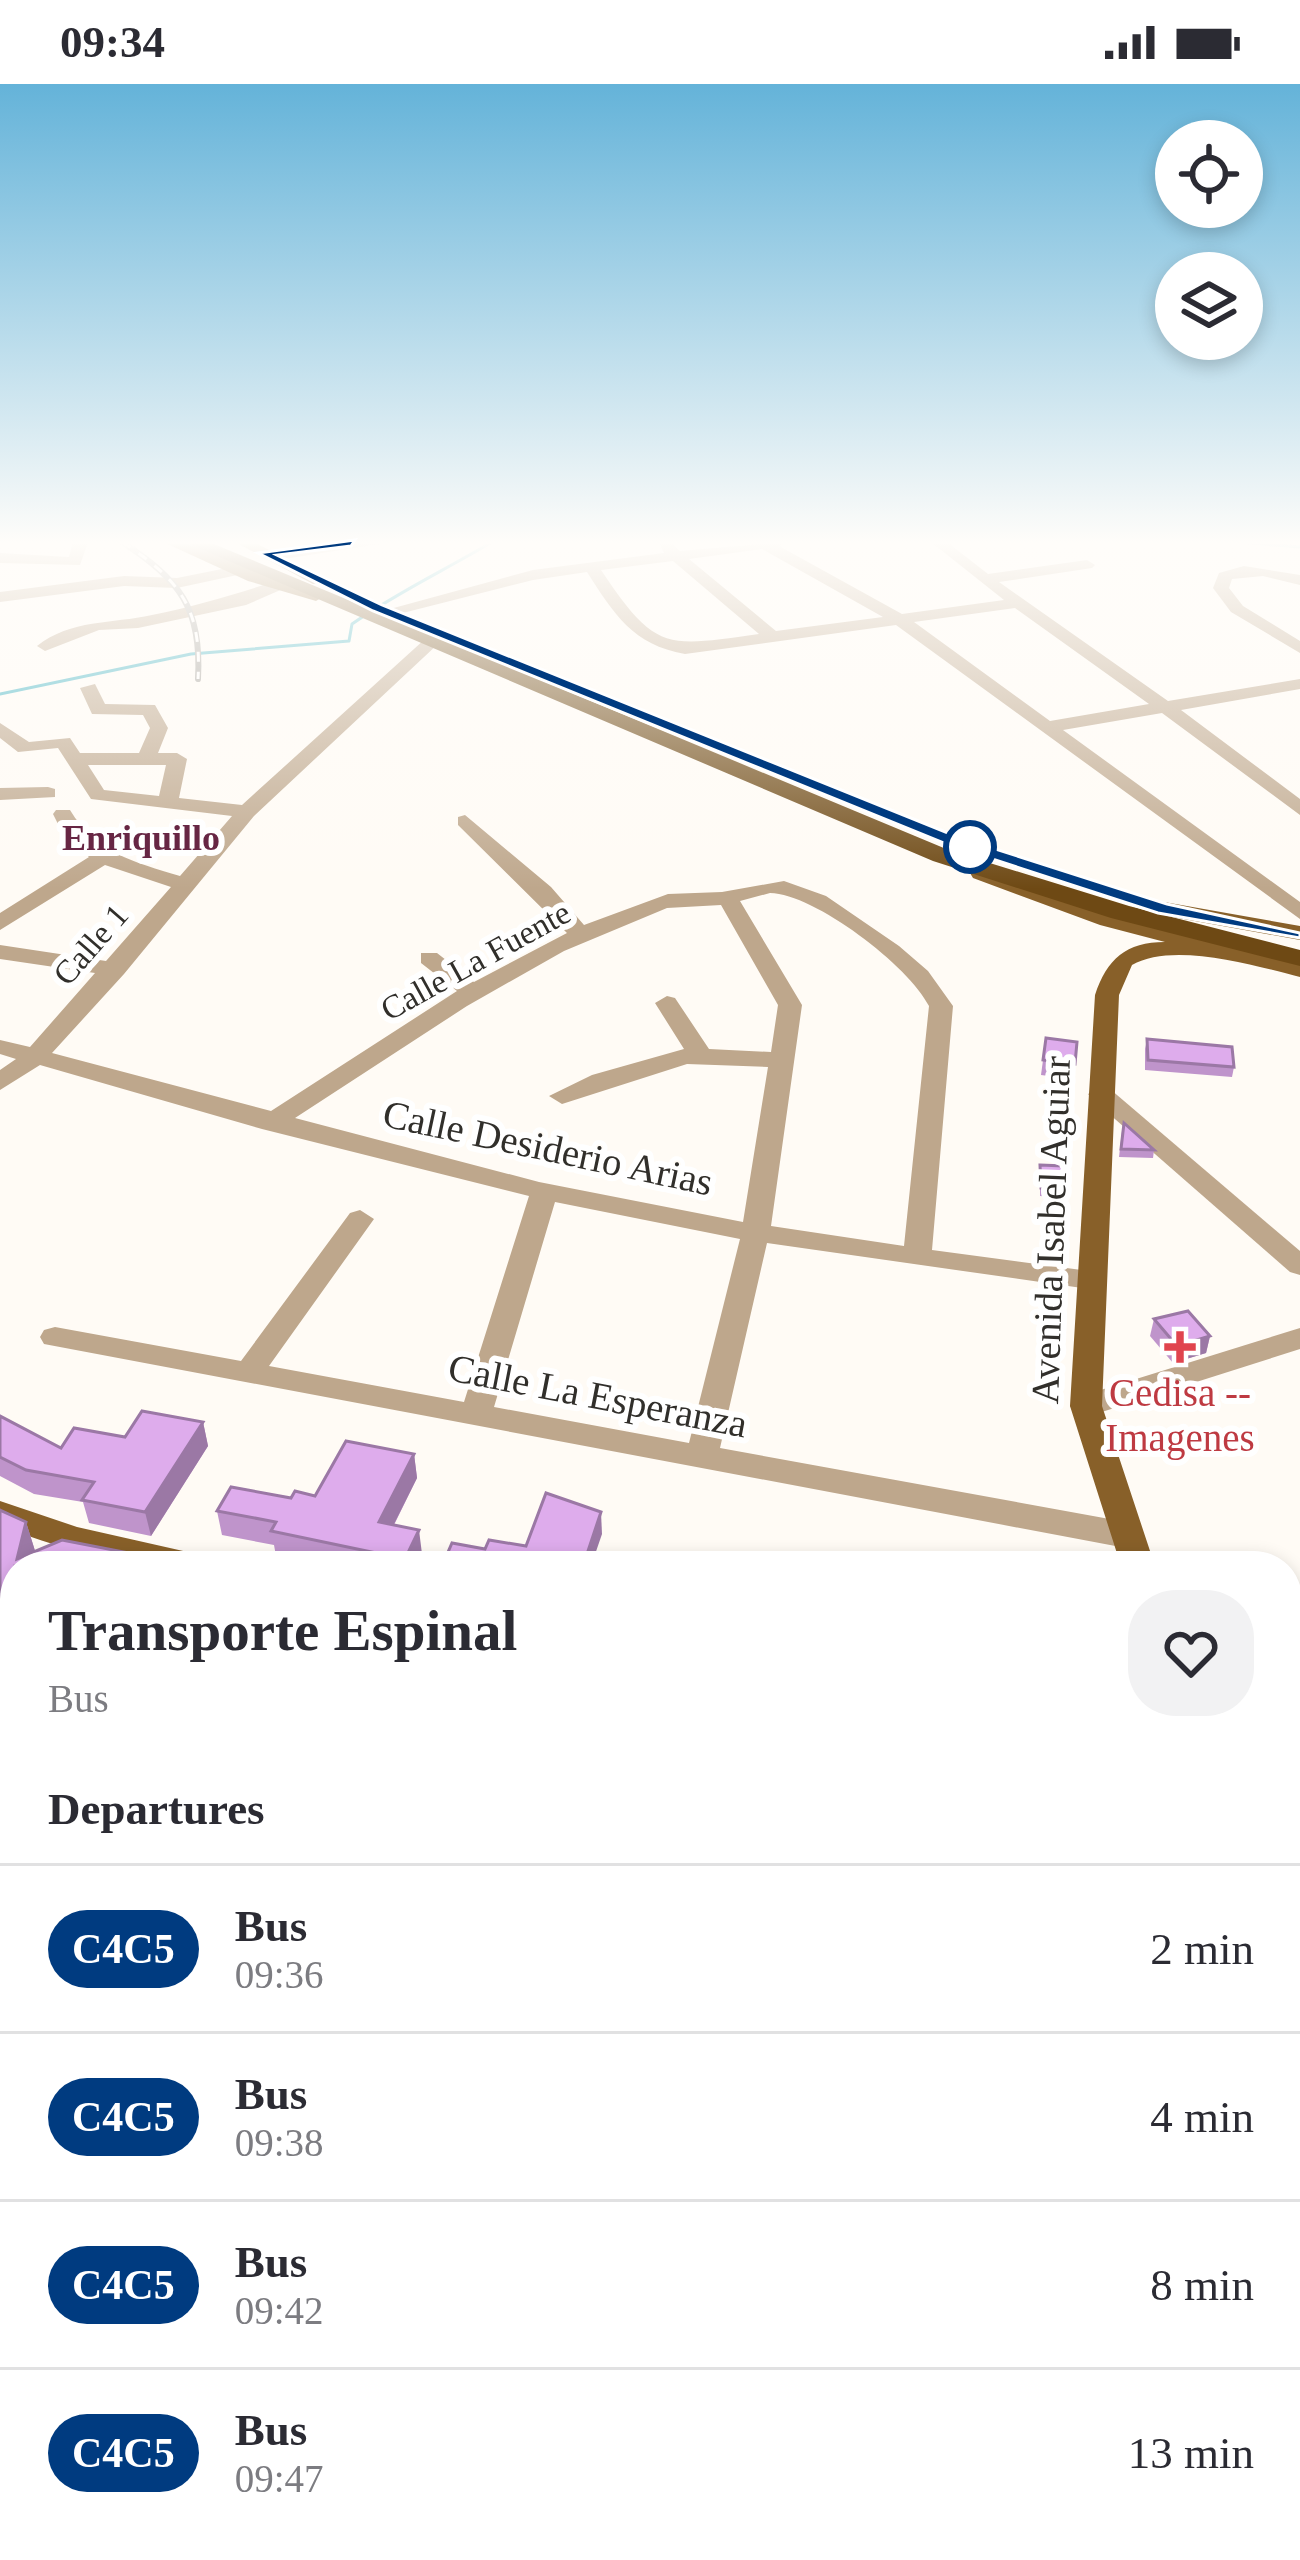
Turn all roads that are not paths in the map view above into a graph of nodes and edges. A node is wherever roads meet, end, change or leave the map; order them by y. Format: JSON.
{"nodes":[{"id":1,"x":415,"y":658,"type":"edge"},
{"id":2,"x":466,"y":658,"type":"edge"},
{"id":3,"x":490,"y":658,"type":"edge"},
{"id":4,"x":951,"y":658,"type":"edge"},
{"id":5,"x":1094,"y":658,"type":"edge"},
{"id":6,"x":1300,"y":684,"type":"edge"},
{"id":7,"x":89,"y":688,"type":"dead end"},
{"id":8,"x":1168,"y":707,"type":"junction"},
{"id":9,"x":98,"y":710,"type":"junction"},
{"id":10,"x":1047,"y":728,"type":"junction"},
{"id":11,"x":0,"y":729,"type":"edge"},
{"id":12,"x":102,"y":733,"type":"dead end"},
{"id":13,"x":24,"y":748,"type":"junction"},
{"id":14,"x":67,"y":750,"type":"junction"},
{"id":15,"x":0,"y":753,"type":"edge"},
{"id":16,"x":147,"y":757,"type":"junction"},
{"id":17,"x":48,"y":793,"type":"dead end"},
{"id":18,"x":0,"y":794,"type":"edge"},
{"id":19,"x":168,"y":803,"type":"junction"},
{"id":20,"x":1297,"y":804,"type":"edge"},
{"id":21,"x":247,"y":812,"type":"junction"},
{"id":22,"x":63,"y":814,"type":"dead end"},
{"id":23,"x":464,"y":832,"type":"dead end"},
{"id":24,"x":942,"y":856,"type":"junction"},
{"id":25,"x":103,"y":857,"type":"junction"},
{"id":26,"x":183,"y":884,"type":"junction"},
{"id":27,"x":727,"y":898,"type":"junction"},
{"id":28,"x":1164,"y":909,"type":"junction"},
{"id":29,"x":1300,"y":912,"type":"edge"},
{"id":30,"x":0,"y":922,"type":"edge"},
{"id":31,"x":1300,"y":933,"type":"edge"},
{"id":32,"x":582,"y":936,"type":"junction"},
{"id":33,"x":1300,"y":944,"type":"edge"},
{"id":34,"x":1228,"y":955,"type":"junction"},
{"id":35,"x":6,"y":958,"type":"edge"},
{"id":36,"x":429,"y":958,"type":"dead end"},
{"id":37,"x":1300,"y":958,"type":"edge"},
{"id":38,"x":116,"y":968,"type":"junction"},
{"id":39,"x":1300,"y":970,"type":"edge"},
{"id":40,"x":471,"y":991,"type":"junction"},
{"id":41,"x":667,"y":1003,"type":"dead end"},
{"id":42,"x":0,"y":1047,"type":"edge"},
{"id":43,"x":699,"y":1054,"type":"junction"},
{"id":44,"x":36,"y":1056,"type":"junction"},
{"id":45,"x":784,"y":1060,"type":"junction"},
{"id":46,"x":0,"y":1082,"type":"edge"},
{"id":47,"x":1101,"y":1094,"type":"junction"},
{"id":48,"x":562,"y":1096,"type":"dead end"},
{"id":49,"x":271,"y":1123,"type":"junction"},
{"id":50,"x":544,"y":1191,"type":"junction"},
{"id":51,"x":360,"y":1219,"type":"dead end"},
{"id":52,"x":756,"y":1231,"type":"junction"},
{"id":53,"x":917,"y":1258,"type":"junction"},
{"id":54,"x":1300,"y":1266,"type":"edge"},
{"id":55,"x":1089,"y":1280,"type":"junction"},
{"id":56,"x":55,"y":1337,"type":"dead end"},
{"id":57,"x":1300,"y":1338,"type":"edge"},
{"id":58,"x":248,"y":1373,"type":"junction"},
{"id":59,"x":1086,"y":1406,"type":"junction"},
{"id":60,"x":476,"y":1415,"type":"junction"},
{"id":61,"x":702,"y":1457,"type":"junction"},
{"id":62,"x":0,"y":1513,"type":"edge"},
{"id":63,"x":126,"y":1551,"type":"edge"},
{"id":64,"x":1132,"y":1551,"type":"edge"}],
"edges":[{"from":1,"to":21,"type":"street","name":"Calle 1"},
{"from":2,"to":24,"type":"highway"},
{"from":3,"to":28,"type":"highway"},
{"from":4,"to":10,"type":"street"},
{"from":5,"to":8,"type":"street"},
{"from":6,"to":8,"type":"street"},
{"from":7,"to":9,"type":"street"},
{"from":8,"to":10,"type":"street"},
{"from":8,"to":20,"type":"street"},
{"from":9,"to":12,"type":"street"},
{"from":9,"to":16,"type":"street"},
{"from":10,"to":29,"type":"street"},
{"from":11,"to":13,"type":"street"},
{"from":13,"to":14,"type":"street"},
{"from":13,"to":15,"type":"street"},
{"from":14,"to":16,"type":"street"},
{"from":14,"to":19,"type":"street"},
{"from":16,"to":19,"type":"street"},
{"from":17,"to":18,"type":"street"},
{"from":19,"to":21,"type":"street"},
{"from":21,"to":26,"type":"street","name":"Calle 1"},
{"from":22,"to":25,"type":"street"},
{"from":23,"to":32,"type":"street"},
{"from":24,"to":34,"type":"main road"},
{"from":24,"to":37,"type":"highway"},
{"from":25,"to":26,"type":"street"},
{"from":25,"to":30,"type":"street"},
{"from":26,"to":38,"type":"street","name":"Calle 1"},
{"from":27,"to":32,"type":"street","name":"Calle La Fuente"},
{"from":27,"to":45,"type":"street"},
{"from":27,"to":53,"type":"street","name":"Calle La Fuente"},
{"from":28,"to":31,"type":"main road"},
{"from":28,"to":33,"type":"highway"},
{"from":32,"to":40,"type":"street","name":"Calle La Fuente"},
{"from":34,"to":39,"type":"main road"},
{"from":34,"to":47,"type":"main road","name":"Avenida Isabel Aguiar"},
{"from":35,"to":38,"type":"street"},
{"from":36,"to":40,"type":"street"},
{"from":38,"to":44,"type":"street","name":"Calle 1"},
{"from":40,"to":49,"type":"street","name":"Calle La Fuente"},
{"from":41,"to":43,"type":"street"},
{"from":42,"to":44,"type":"street","name":"Calle Desiderio Arias"},
{"from":43,"to":45,"type":"street"},
{"from":43,"to":48,"type":"street"},
{"from":44,"to":46,"type":"street","name":"Calle 1"},
{"from":44,"to":49,"type":"street","name":"Calle Desiderio Arias"},
{"from":45,"to":52,"type":"street"},
{"from":47,"to":54,"type":"street"},
{"from":47,"to":55,"type":"main road","name":"Avenida Isabel Aguiar"},
{"from":49,"to":50,"type":"street","name":"Calle Desiderio Arias"},
{"from":50,"to":52,"type":"street","name":"Calle Desiderio Arias"},
{"from":50,"to":60,"type":"street"},
{"from":51,"to":58,"type":"street"},
{"from":52,"to":53,"type":"street","name":"Calle Desiderio Arias"},
{"from":52,"to":61,"type":"street"},
{"from":53,"to":55,"type":"street","name":"Calle Desiderio Arias"},
{"from":55,"to":59,"type":"main road","name":"Avenida Isabel Aguiar"},
{"from":56,"to":58,"type":"street","name":"Calle La Esperanza"},
{"from":57,"to":59,"type":"street"},
{"from":58,"to":60,"type":"street","name":"Calle La Esperanza"},
{"from":59,"to":64,"type":"main road","name":"Avenida Isabel Aguiar"},
{"from":60,"to":61,"type":"street","name":"Calle La Esperanza"},
{"from":61,"to":64,"type":"street","name":"Calle La Esperanza"},
{"from":62,"to":63,"type":"main road"}]}
